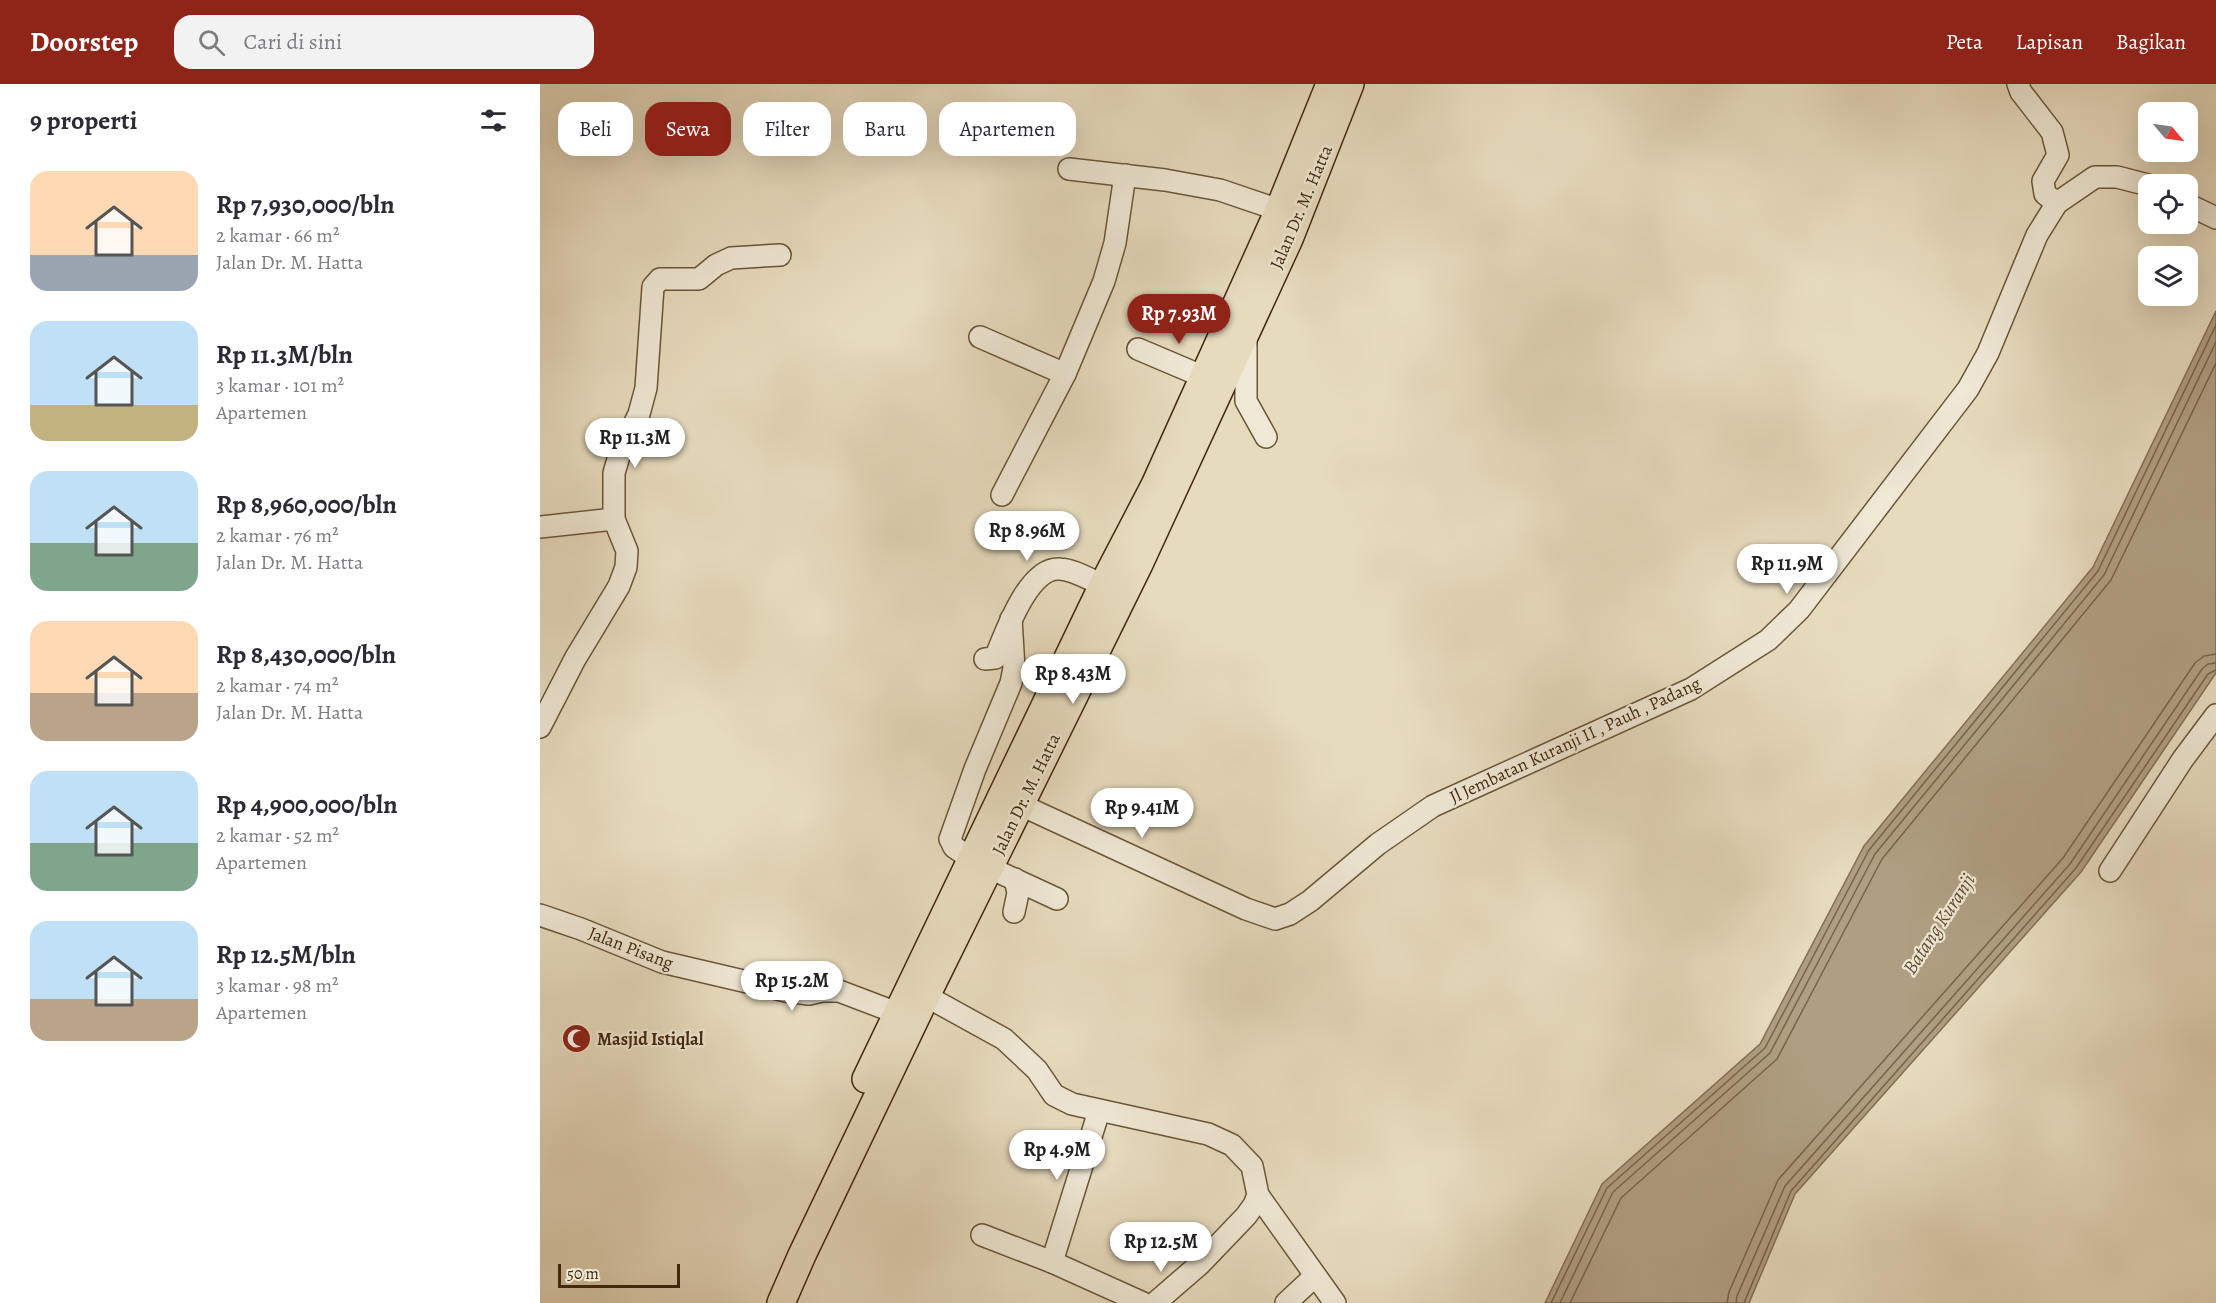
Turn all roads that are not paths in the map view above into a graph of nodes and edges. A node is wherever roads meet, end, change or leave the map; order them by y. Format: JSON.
{"nodes":[{"id":1,"x":1330,"y":84,"type":"edge"},
{"id":2,"x":1350,"y":84,"type":"edge"},
{"id":3,"x":2018,"y":84,"type":"edge"},
{"id":4,"x":1069,"y":169,"type":"dead end"},
{"id":5,"x":1125,"y":175,"type":"junction"},
{"id":6,"x":2138,"y":182,"type":"edge"},
{"id":7,"x":2057,"y":203,"type":"junction"},
{"id":8,"x":2198,"y":209,"type":"edge"},
{"id":9,"x":1280,"y":210,"type":"junction"},
{"id":10,"x":2216,"y":218,"type":"edge"},
{"id":11,"x":780,"y":255,"type":"dead end"},
{"id":12,"x":1246,"y":334,"type":"junction"},
{"id":13,"x":980,"y":337,"type":"dead end"},
{"id":14,"x":1138,"y":350,"type":"dead end"},
{"id":15,"x":1065,"y":374,"type":"junction"},
{"id":16,"x":1204,"y":377,"type":"junction"},
{"id":17,"x":1266,"y":437,"type":"dead end"},
{"id":18,"x":1002,"y":495,"type":"dead end"},
{"id":19,"x":614,"y":519,"type":"junction"},
{"id":20,"x":540,"y":527,"type":"edge"},
{"id":21,"x":1104,"y":585,"type":"junction"},
{"id":22,"x":1011,"y":619,"type":"junction"},
{"id":23,"x":985,"y":659,"type":"dead end"},
{"id":24,"x":2216,"y":715,"type":"edge"},
{"id":25,"x":540,"y":727,"type":"edge"},
{"id":26,"x":1021,"y":805,"type":"junction"},
{"id":27,"x":981,"y":864,"type":"junction"},
{"id":28,"x":2110,"y":871,"type":"dead end"},
{"id":29,"x":1015,"y":879,"type":"junction"},
{"id":30,"x":1057,"y":898,"type":"dead end"},
{"id":31,"x":1014,"y":912,"type":"dead end"},
{"id":32,"x":540,"y":915,"type":"edge"},
{"id":33,"x":926,"y":996,"type":"junction"},
{"id":34,"x":897,"y":1013,"type":"junction"},
{"id":35,"x":1099,"y":1112,"type":"junction"},
{"id":36,"x":1258,"y":1195,"type":"junction"},
{"id":37,"x":982,"y":1235,"type":"dead end"},
{"id":38,"x":1052,"y":1262,"type":"junction"},
{"id":39,"x":1316,"y":1276,"type":"junction"},
{"id":40,"x":760,"y":1303,"type":"edge"},
{"id":41,"x":781,"y":1303,"type":"edge"},
{"id":42,"x":1143,"y":1303,"type":"edge"},
{"id":43,"x":1155,"y":1303,"type":"edge"},
{"id":44,"x":1286,"y":1303,"type":"edge"},
{"id":45,"x":1335,"y":1303,"type":"edge"}],
"edges":[{"from":1,"to":9,"type":"main road","name":"Jalan Dr. M. Hatta"},
{"from":2,"to":12,"type":"main road","name":"Jalan Dr. M. Hatta"},
{"from":3,"to":7,"type":"street"},
{"from":4,"to":5,"type":"street"},
{"from":5,"to":9,"type":"street"},
{"from":5,"to":15,"type":"street"},
{"from":6,"to":7,"type":"street","name":"Jl Jembatan Kuranji II , Pauh , Padang"},
{"from":7,"to":26,"type":"street","name":"Jl Jembatan Kuranji II , Pauh , Padang"},
{"from":8,"to":10,"type":"street"},
{"from":9,"to":16,"type":"main road","name":"Jalan Dr. M. Hatta"},
{"from":11,"to":19,"type":"street"},
{"from":12,"to":17,"type":"street"},
{"from":12,"to":26,"type":"main road","name":"Jalan Dr. M. Hatta"},
{"from":13,"to":15,"type":"street"},
{"from":14,"to":16,"type":"street"},
{"from":15,"to":18,"type":"street"},
{"from":16,"to":21,"type":"main road","name":"Jalan Dr. M. Hatta"},
{"from":19,"to":20,"type":"street"},
{"from":19,"to":25,"type":"street"},
{"from":21,"to":22,"type":"street"},
{"from":21,"to":27,"type":"main road","name":"Jalan Dr. M. Hatta"},
{"from":22,"to":23,"type":"street"},
{"from":22,"to":27,"type":"street"},
{"from":24,"to":28,"type":"street"},
{"from":26,"to":27,"type":"main road","name":"Jalan Dr. M. Hatta"},
{"from":27,"to":29,"type":"street"},
{"from":27,"to":33,"type":"main road","name":"Jalan Dr. M. Hatta"},
{"from":27,"to":34,"type":"main road","name":"Jalan Dr. M. Hatta"},
{"from":29,"to":30,"type":"street"},
{"from":29,"to":31,"type":"street"},
{"from":32,"to":34,"type":"street","name":"Jalan Pisang"},
{"from":33,"to":35,"type":"street"},
{"from":33,"to":41,"type":"main road","name":"Jalan Dr. M. Hatta"},
{"from":34,"to":40,"type":"main road","name":"Jalan Dr. M. Hatta"},
{"from":35,"to":36,"type":"street"},
{"from":35,"to":38,"type":"street"},
{"from":36,"to":39,"type":"street"},
{"from":36,"to":43,"type":"street"},
{"from":37,"to":38,"type":"street"},
{"from":38,"to":42,"type":"street"},
{"from":39,"to":44,"type":"street"},
{"from":39,"to":45,"type":"street"}]}
